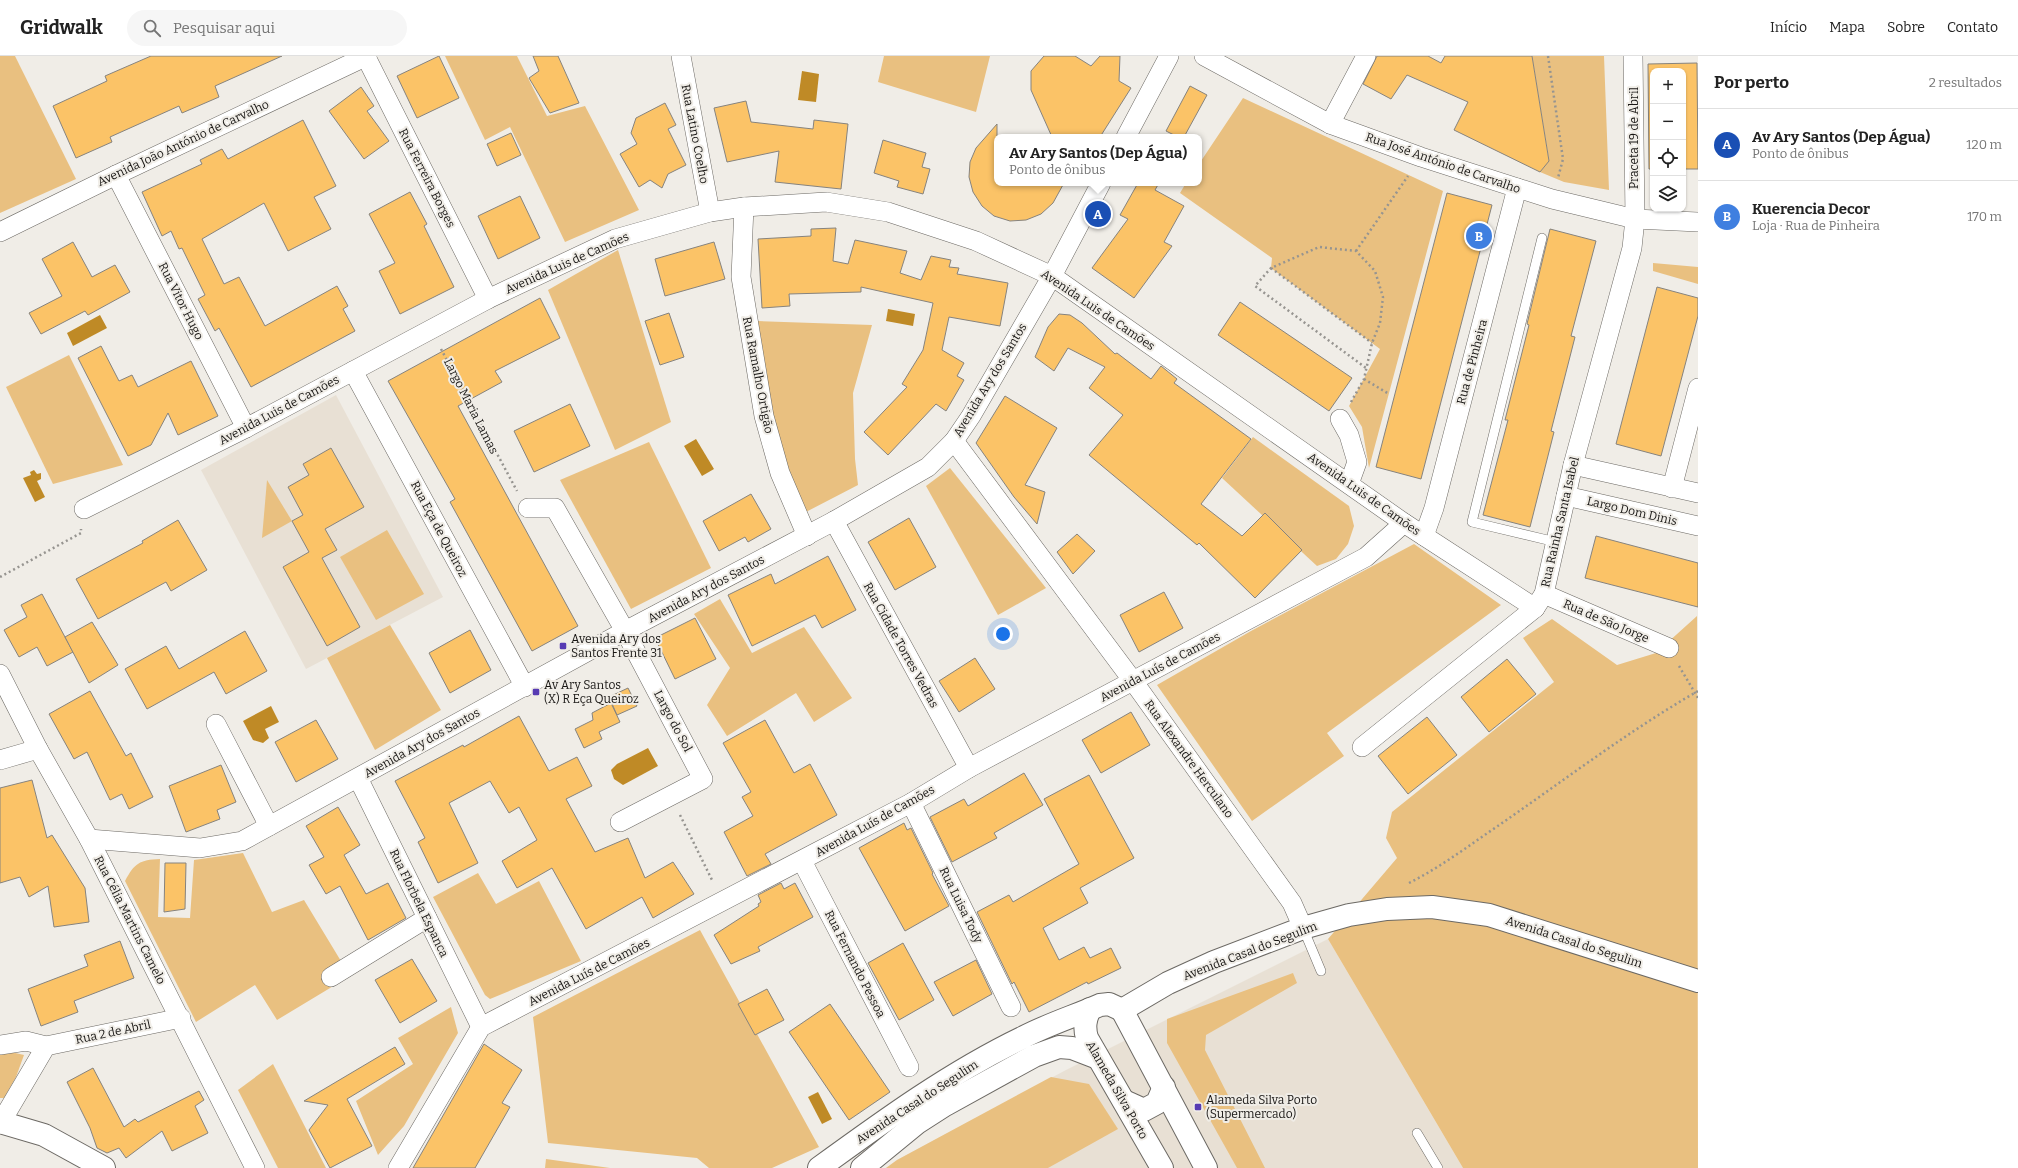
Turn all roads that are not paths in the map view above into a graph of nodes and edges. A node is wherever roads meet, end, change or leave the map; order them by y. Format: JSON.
{"nodes":[{"id":1,"x":367,"y":56,"type":"edge"},
{"id":2,"x":681,"y":56,"type":"edge"},
{"id":3,"x":1169,"y":56,"type":"edge"},
{"id":4,"x":1204,"y":56,"type":"edge"},
{"id":5,"x":1366,"y":56,"type":"edge"},
{"id":6,"x":1633,"y":56,"type":"edge"},
{"id":7,"x":1330,"y":124,"type":"junction"},
{"id":8,"x":1128,"y":134,"type":"edge"},
{"id":9,"x":116,"y":174,"type":"junction"},
{"id":10,"x":1099,"y":186,"type":"edge"},
{"id":11,"x":1517,"y":188,"type":"junction"},
{"id":12,"x":744,"y":207,"type":"junction"},
{"id":13,"x":710,"y":212,"type":"junction"},
{"id":14,"x":1635,"y":219,"type":"junction"},
{"id":15,"x":1698,"y":222,"type":"edge"},
{"id":16,"x":0,"y":232,"type":"edge"},
{"id":17,"x":1542,"y":238,"type":"dead end"},
{"id":18,"x":1052,"y":276,"type":"junction"},
{"id":19,"x":488,"y":299,"type":"junction"},
{"id":20,"x":353,"y":371,"type":"junction"},
{"id":21,"x":1698,"y":388,"type":"edge"},
{"id":22,"x":1340,"y":419,"type":"dead end"},
{"id":23,"x":246,"y":428,"type":"junction"},
{"id":24,"x":954,"y":441,"type":"junction"},
{"id":25,"x":1573,"y":465,"type":"junction"},
{"id":26,"x":1349,"y":484,"type":"junction"},
{"id":27,"x":1672,"y":488,"type":"junction"},
{"id":28,"x":1698,"y":493,"type":"edge"},
{"id":29,"x":1566,"y":496,"type":"junction"},
{"id":30,"x":528,"y":508,"type":"dead end"},
{"id":31,"x":84,"y":509,"type":"road end"},
{"id":32,"x":834,"y":521,"type":"junction"},
{"id":33,"x":1404,"y":523,"type":"junction"},
{"id":34,"x":1698,"y":526,"type":"edge"},
{"id":35,"x":807,"y":536,"type":"junction"},
{"id":36,"x":1424,"y":536,"type":"junction"},
{"id":37,"x":1556,"y":542,"type":"junction"},
{"id":38,"x":1540,"y":601,"type":"junction"},
{"id":39,"x":625,"y":631,"type":"junction"},
{"id":40,"x":1669,"y":648,"type":"road end"},
{"id":41,"x":0,"y":674,"type":"edge"},
{"id":42,"x":1133,"y":681,"type":"junction"},
{"id":43,"x":525,"y":687,"type":"junction"},
{"id":44,"x":216,"y":724,"type":"dead end"},
{"id":45,"x":1362,"y":747,"type":"dead end"},
{"id":46,"x":38,"y":749,"type":"junction"},
{"id":47,"x":0,"y":760,"type":"edge"},
{"id":48,"x":969,"y":768,"type":"junction"},
{"id":49,"x":358,"y":778,"type":"junction"},
{"id":50,"x":911,"y":803,"type":"junction"},
{"id":51,"x":620,"y":822,"type":"dead end"},
{"id":52,"x":269,"y":826,"type":"junction"},
{"id":53,"x":89,"y":839,"type":"junction"},
{"id":54,"x":802,"y":861,"type":"junction"},
{"id":55,"x":427,"y":918,"type":"junction"},
{"id":56,"x":1303,"y":928,"type":"junction"},
{"id":57,"x":1321,"y":971,"type":"dead end"},
{"id":58,"x":331,"y":977,"type":"dead end"},
{"id":59,"x":1698,"y":982,"type":"edge"},
{"id":60,"x":1011,"y":1007,"type":"dead end"},
{"id":61,"x":1090,"y":1009,"type":"junction"},
{"id":62,"x":1122,"y":1010,"type":"junction"},
{"id":63,"x":181,"y":1018,"type":"junction"},
{"id":64,"x":481,"y":1027,"type":"junction"},
{"id":65,"x":0,"y":1045,"type":"edge"},
{"id":66,"x":46,"y":1046,"type":"junction"},
{"id":67,"x":1098,"y":1058,"type":"junction"},
{"id":68,"x":909,"y":1067,"type":"dead end"},
{"id":69,"x":1164,"y":1087,"type":"junction"},
{"id":70,"x":1124,"y":1101,"type":"junction"},
{"id":71,"x":0,"y":1123,"type":"edge"},
{"id":72,"x":1417,"y":1133,"type":"dead end"},
{"id":73,"x":104,"y":1168,"type":"edge"},
{"id":74,"x":255,"y":1168,"type":"edge"},
{"id":75,"x":398,"y":1168,"type":"edge"},
{"id":76,"x":819,"y":1168,"type":"edge"},
{"id":77,"x":862,"y":1168,"type":"edge"},
{"id":78,"x":1162,"y":1168,"type":"edge"},
{"id":79,"x":1206,"y":1168,"type":"edge"},
{"id":80,"x":1438,"y":1168,"type":"edge"}],
"edges":[{"from":1,"to":9,"type":"street","name":"Avenida João António de Carvalho"},
{"from":1,"to":19,"type":"street","name":"Rua Ferreira Borges"},
{"from":2,"to":13,"type":"street","name":"Rua Latino Coelho"},
{"from":3,"to":8,"type":"street"},
{"from":4,"to":7,"type":"street","name":"Rua José António de Carvalho"},
{"from":5,"to":7,"type":"street"},
{"from":6,"to":14,"type":"street","name":"Praceta 19 de Abril"},
{"from":7,"to":11,"type":"street","name":"Rua José António de Carvalho"},
{"from":9,"to":16,"type":"street","name":"Avenida João António de Carvalho"},
{"from":9,"to":23,"type":"street","name":"Rua Vitor Hugo"},
{"from":10,"to":18,"type":"street","name":"Avenida Ary dos Santos"},
{"from":11,"to":14,"type":"street","name":"Rua José António de Carvalho"},
{"from":11,"to":36,"type":"street","name":"Rua de Pinheira"},
{"from":12,"to":13,"type":"street","name":"Avenida Luis de Camões"},
{"from":12,"to":18,"type":"street","name":"Avenida Luis de Camões"},
{"from":12,"to":35,"type":"street","name":"Rua Ramalho Ortigão"},
{"from":13,"to":19,"type":"street","name":"Avenida Luis de Camões"},
{"from":14,"to":15,"type":"street","name":"Rua José António de Carvalho"},
{"from":14,"to":25,"type":"street","name":"Rua Rainha Santa Isabel"},
{"from":17,"to":37,"type":"lane"},
{"from":18,"to":24,"type":"street","name":"Avenida Ary dos Santos"},
{"from":18,"to":26,"type":"street","name":"Avenida Luis de Camões"},
{"from":19,"to":20,"type":"street","name":"Avenida Luis de Camões"},
{"from":20,"to":23,"type":"street","name":"Avenida Luis de Camões"},
{"from":20,"to":43,"type":"street","name":"Rua Eça de Queiroz"},
{"from":21,"to":27,"type":"street"},
{"from":22,"to":26,"type":"street"},
{"from":23,"to":31,"type":"street","name":"Avenida Luis de Camões"},
{"from":24,"to":32,"type":"street","name":"Avenida Ary dos Santos"},
{"from":24,"to":42,"type":"street","name":"Rua Alexandre Herculano"},
{"from":25,"to":27,"type":"street"},
{"from":25,"to":29,"type":"street","name":"Rua Rainha Santa Isabel"},
{"from":26,"to":33,"type":"street","name":"Avenida Luis de Camões"},
{"from":27,"to":28,"type":"street"},
{"from":29,"to":34,"type":"street","name":"Largo Dom Dinis"},
{"from":29,"to":37,"type":"street","name":"Rua Rainha Santa Isabel"},
{"from":30,"to":39,"type":"street"},
{"from":32,"to":35,"type":"street","name":"Avenida Ary dos Santos"},
{"from":32,"to":48,"type":"street","name":"Rua Cidade Torres Vedras"},
{"from":33,"to":36,"type":"street","name":"Avenida Luis de Camões"},
{"from":33,"to":42,"type":"street","name":"Avenida Luís de Camões"},
{"from":35,"to":39,"type":"street","name":"Avenida Ary dos Santos"},
{"from":36,"to":38,"type":"street","name":"Avenida Luis de Camões"},
{"from":37,"to":38,"type":"street","name":"Rua Rainha Santa Isabel"},
{"from":38,"to":40,"type":"street","name":"Rua de São Jorge"},
{"from":38,"to":45,"type":"street"},
{"from":39,"to":43,"type":"street","name":"Avenida Ary dos Santos"},
{"from":39,"to":51,"type":"street","name":"Largo do Sol"},
{"from":41,"to":46,"type":"street","name":"Rua Célia Martins Camelo"},
{"from":42,"to":48,"type":"street","name":"Avenida Luís de Camões"},
{"from":42,"to":56,"type":"street","name":"Rua Alexandre Herculano"},
{"from":43,"to":49,"type":"street","name":"Avenida Ary dos Santos"},
{"from":44,"to":52,"type":"street"},
{"from":46,"to":47,"type":"street"},
{"from":46,"to":53,"type":"street","name":"Rua Célia Martins Camelo"},
{"from":48,"to":50,"type":"street","name":"Avenida Luís de Camões"},
{"from":49,"to":52,"type":"street","name":"Avenida Ary dos Santos"},
{"from":49,"to":55,"type":"street","name":"Rua Florbela Espanca"},
{"from":50,"to":54,"type":"street","name":"Avenida Luís de Camões"},
{"from":50,"to":60,"type":"street","name":"Rua Luisa Tody"},
{"from":52,"to":53,"type":"street","name":"Avenida Ary dos Santos"},
{"from":53,"to":63,"type":"street","name":"Rua Célia Martins Camelo"},
{"from":54,"to":64,"type":"street","name":"Avenida Luís de Camões"},
{"from":54,"to":68,"type":"street","name":"Rua Fernando Pessoa"},
{"from":55,"to":58,"type":"street"},
{"from":55,"to":64,"type":"street","name":"Rua Florbela Espanca"},
{"from":56,"to":57,"type":"lane"},
{"from":56,"to":59,"type":"street","name":"Avenida Casal do Segulim"},
{"from":56,"to":62,"type":"street","name":"Avenida Casal do Segulim"},
{"from":61,"to":62,"type":"street","name":"Avenida Casal do Segulim"},
{"from":61,"to":67,"type":"street","name":"Alameda Silva Porto"},
{"from":61,"to":76,"type":"street","name":"Avenida Casal do Segulim"},
{"from":62,"to":69,"type":"street"},
{"from":63,"to":66,"type":"street","name":"Rua 2 de Abril"},
{"from":63,"to":74,"type":"street","name":"Rua Célia Martins Camelo"},
{"from":64,"to":75,"type":"street"},
{"from":65,"to":66,"type":"street","name":"Rua 2 de Abril"},
{"from":66,"to":71,"type":"street"},
{"from":67,"to":70,"type":"street","name":"Alameda Silva Porto"},
{"from":67,"to":77,"type":"street","name":"Avenida Casal do Segulim"},
{"from":69,"to":70,"type":"street"},
{"from":69,"to":79,"type":"street"},
{"from":70,"to":78,"type":"street","name":"Alameda Silva Porto"},
{"from":71,"to":73,"type":"street"},
{"from":72,"to":80,"type":"lane"}]}
